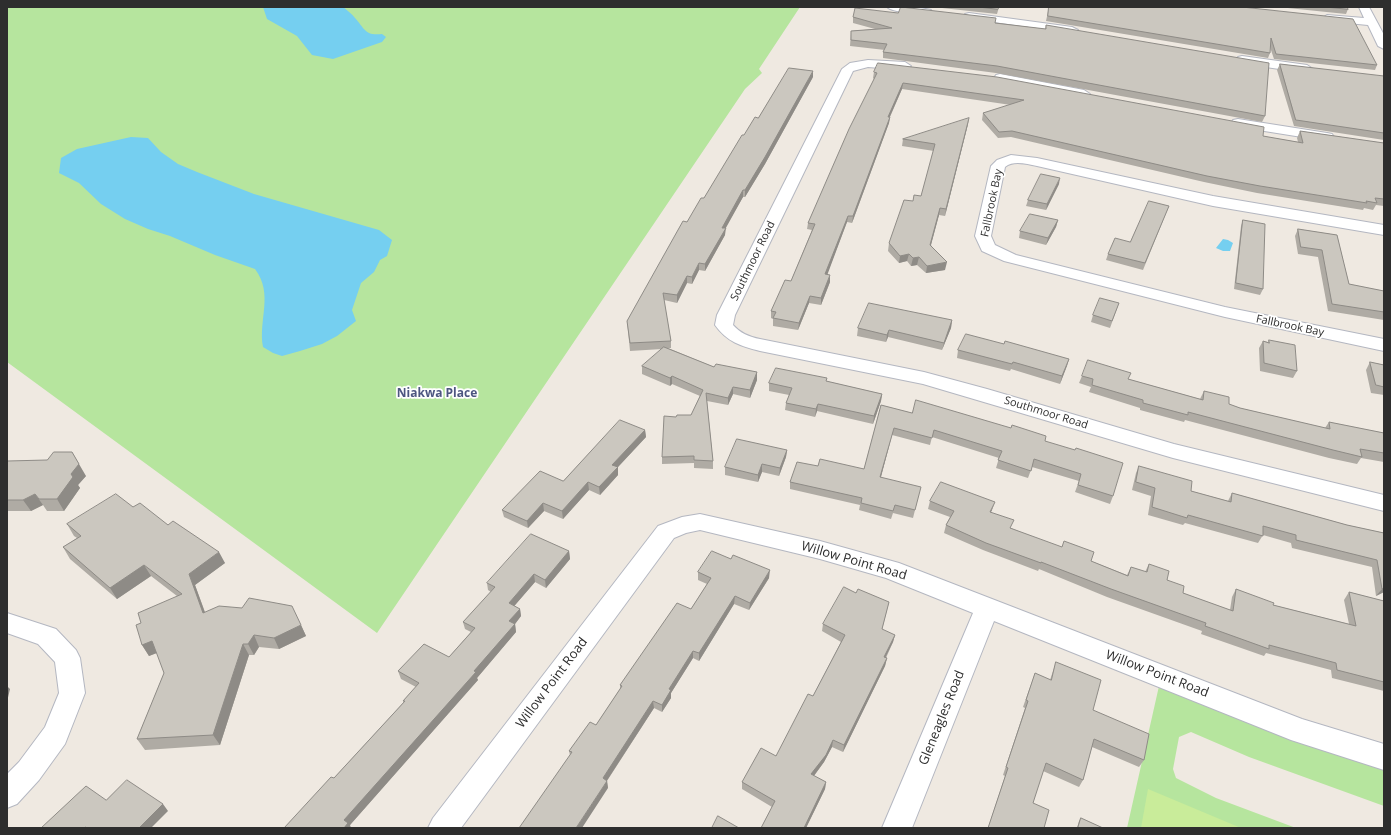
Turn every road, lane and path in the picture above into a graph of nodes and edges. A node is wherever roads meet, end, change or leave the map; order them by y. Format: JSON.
{"nodes":[{"id":1,"x":892,"y":7,"type":"edge"},
{"id":2,"x":1364,"y":7,"type":"edge"},
{"id":3,"x":937,"y":13,"type":"edge"},
{"id":4,"x":960,"y":15,"type":"edge"},
{"id":5,"x":1319,"y":17,"type":"edge"},
{"id":6,"x":1371,"y":22,"type":"junction"},
{"id":7,"x":1086,"y":32,"type":"edge"},
{"id":8,"x":1384,"y":46,"type":"edge"},
{"id":9,"x":1231,"y":58,"type":"edge"},
{"id":10,"x":920,"y":68,"type":"edge"},
{"id":11,"x":1316,"y":70,"type":"edge"},
{"id":12,"x":988,"y":77,"type":"edge"},
{"id":13,"x":1101,"y":97,"type":"edge"},
{"id":14,"x":1222,"y":121,"type":"edge"},
{"id":15,"x":1345,"y":139,"type":"edge"},
{"id":16,"x":1384,"y":230,"type":"edge"},
{"id":17,"x":1384,"y":345,"type":"edge"},
{"id":18,"x":1384,"y":503,"type":"edge"},
{"id":19,"x":987,"y":608,"type":"junction"},
{"id":20,"x":7,"y":623,"type":"edge"},
{"id":21,"x":1384,"y":757,"type":"edge"},
{"id":22,"x":7,"y":794,"type":"edge"},
{"id":23,"x":443,"y":828,"type":"edge"},
{"id":24,"x":898,"y":828,"type":"edge"}],
"edges":[{"from":1,"to":3,"type":"street"},
{"from":2,"to":6,"type":"street"},
{"from":4,"to":7,"type":"street"},
{"from":5,"to":6,"type":"street"},
{"from":6,"to":8,"type":"street"},
{"from":9,"to":11,"type":"street"},
{"from":10,"to":18,"type":"street","name":"Southmoor Road"},
{"from":12,"to":13,"type":"street"},
{"from":14,"to":15,"type":"street"},
{"from":16,"to":17,"type":"street","name":"Fallbrook Bay"},
{"from":19,"to":21,"type":"street","name":"Willow Point Road"},
{"from":19,"to":23,"type":"street","name":"Willow Point Road"},
{"from":19,"to":24,"type":"street","name":"Gleneagles Road"},
{"from":20,"to":22,"type":"street"}]}
